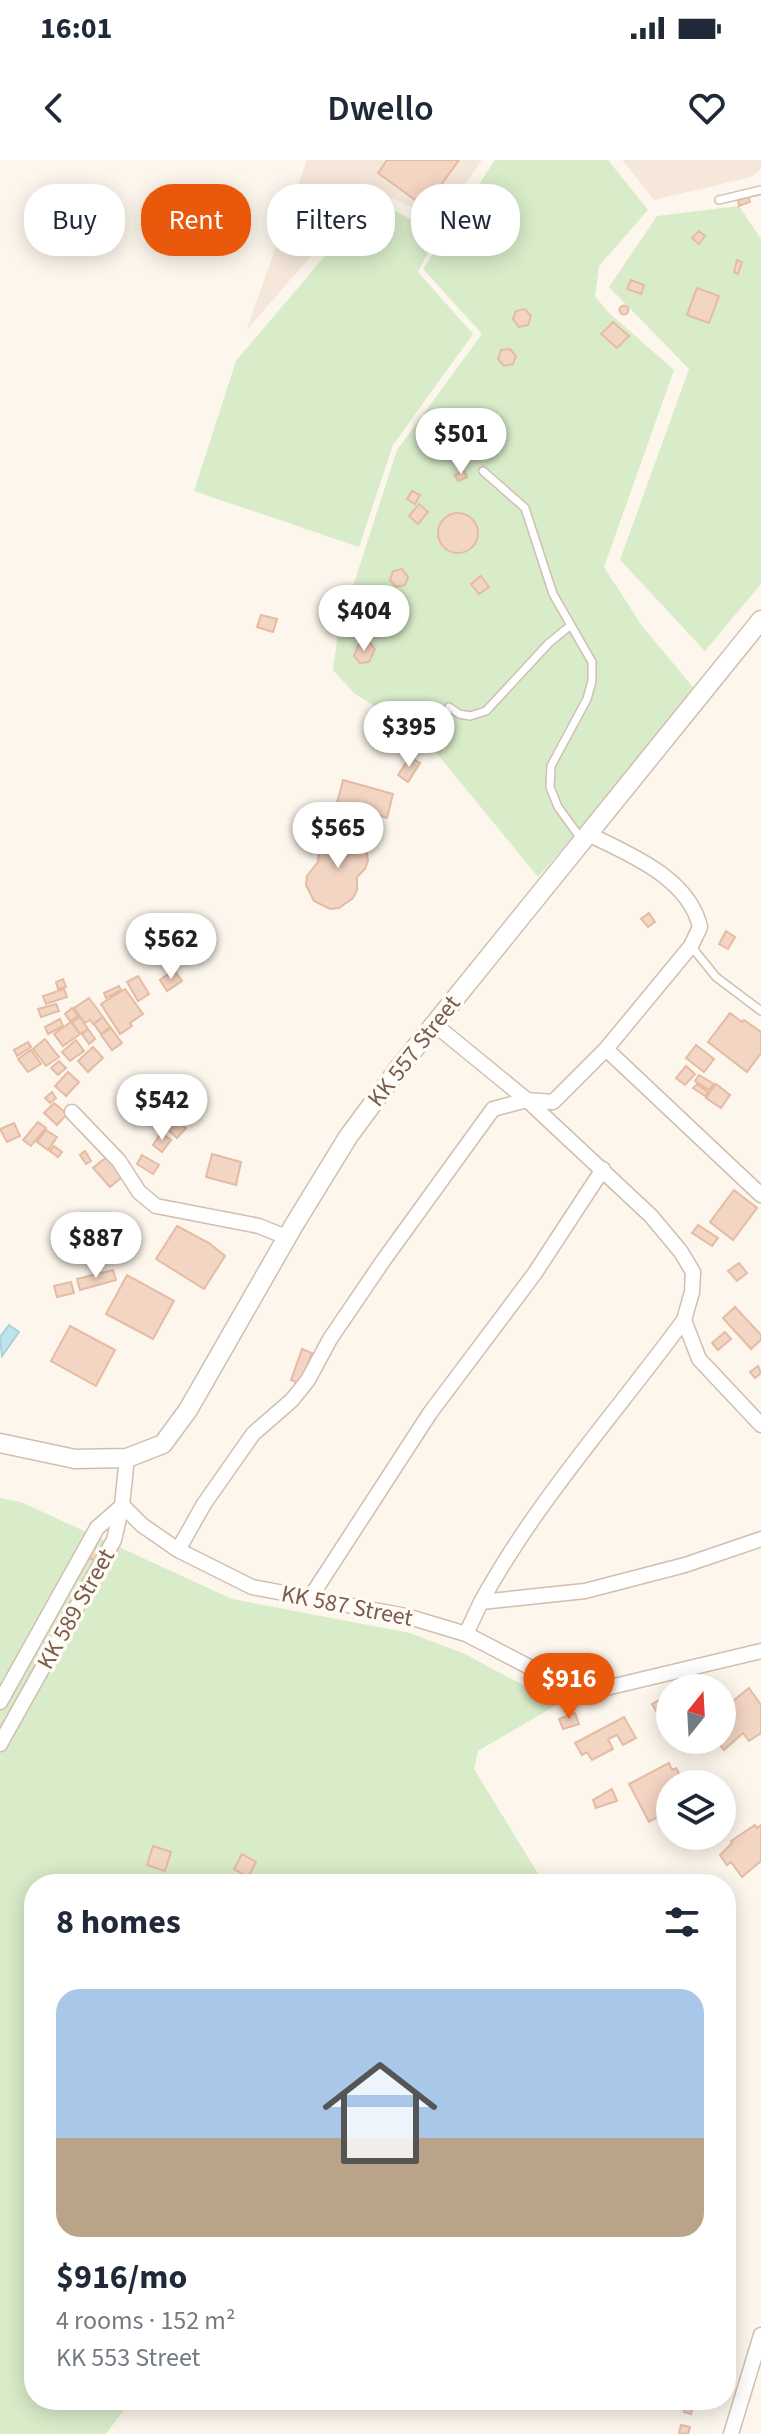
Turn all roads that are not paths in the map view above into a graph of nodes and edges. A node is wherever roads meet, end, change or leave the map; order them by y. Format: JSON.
{"nodes":[{"id":1,"x":761,"y":190,"type":"edge"},
{"id":2,"x":719,"y":200,"type":"dead end"},
{"id":3,"x":483,"y":471,"type":"dead end"},
{"id":4,"x":761,"y":620,"type":"edge"},
{"id":5,"x":571,"y":625,"type":"junction"},
{"id":6,"x":449,"y":707,"type":"dead end"},
{"id":7,"x":585,"y":837,"type":"junction"},
{"id":8,"x":691,"y":946,"type":"junction"},
{"id":9,"x":761,"y":1011,"type":"edge"},
{"id":10,"x":434,"y":1024,"type":"junction"},
{"id":11,"x":606,"y":1049,"type":"junction"},
{"id":12,"x":527,"y":1100,"type":"junction"},
{"id":13,"x":72,"y":1112,"type":"dead end"},
{"id":14,"x":603,"y":1169,"type":"junction"},
{"id":15,"x":761,"y":1195,"type":"edge"},
{"id":16,"x":286,"y":1237,"type":"junction"},
{"id":17,"x":684,"y":1320,"type":"junction"},
{"id":18,"x":761,"y":1425,"type":"edge"},
{"id":19,"x":0,"y":1443,"type":"edge"},
{"id":20,"x":127,"y":1458,"type":"junction"},
{"id":21,"x":122,"y":1505,"type":"junction"},
{"id":22,"x":761,"y":1539,"type":"edge"},
{"id":23,"x":178,"y":1550,"type":"junction"},
{"id":24,"x":310,"y":1598,"type":"junction"},
{"id":25,"x":481,"y":1602,"type":"junction"},
{"id":26,"x":466,"y":1634,"type":"junction"},
{"id":27,"x":761,"y":1651,"type":"edge"},
{"id":28,"x":0,"y":1702,"type":"edge"},
{"id":29,"x":0,"y":1744,"type":"edge"},
{"id":30,"x":761,"y":2335,"type":"edge"},
{"id":31,"x":731,"y":2434,"type":"edge"}],
"edges":[{"from":1,"to":2,"type":"lane"},
{"from":3,"to":5,"type":"lane"},
{"from":4,"to":7,"type":"street","name":"KK 557 Street"},
{"from":5,"to":6,"type":"lane"},
{"from":5,"to":7,"type":"lane"},
{"from":7,"to":8,"type":"street"},
{"from":7,"to":10,"type":"street","name":"KK 557 Street"},
{"from":8,"to":9,"type":"lane"},
{"from":8,"to":11,"type":"street"},
{"from":10,"to":12,"type":"street"},
{"from":10,"to":16,"type":"street","name":"KK 557 Street"},
{"from":11,"to":12,"type":"street"},
{"from":11,"to":15,"type":"street"},
{"from":12,"to":14,"type":"street"},
{"from":12,"to":23,"type":"street"},
{"from":13,"to":16,"type":"street"},
{"from":14,"to":17,"type":"street"},
{"from":14,"to":24,"type":"street"},
{"from":16,"to":20,"type":"street","name":"KK 557 Street"},
{"from":17,"to":18,"type":"street"},
{"from":17,"to":25,"type":"street"},
{"from":19,"to":20,"type":"street"},
{"from":20,"to":21,"type":"street"},
{"from":21,"to":23,"type":"street","name":"KK 587 Street"},
{"from":21,"to":28,"type":"street","name":"KK 589 Street"},
{"from":21,"to":29,"type":"street","name":"KK 589 Street"},
{"from":22,"to":25,"type":"street"},
{"from":23,"to":24,"type":"street","name":"KK 587 Street"},
{"from":24,"to":26,"type":"street","name":"KK 587 Street"},
{"from":25,"to":26,"type":"street"},
{"from":26,"to":27,"type":"street","name":"KK 587 Street"},
{"from":30,"to":31,"type":"street"}]}
